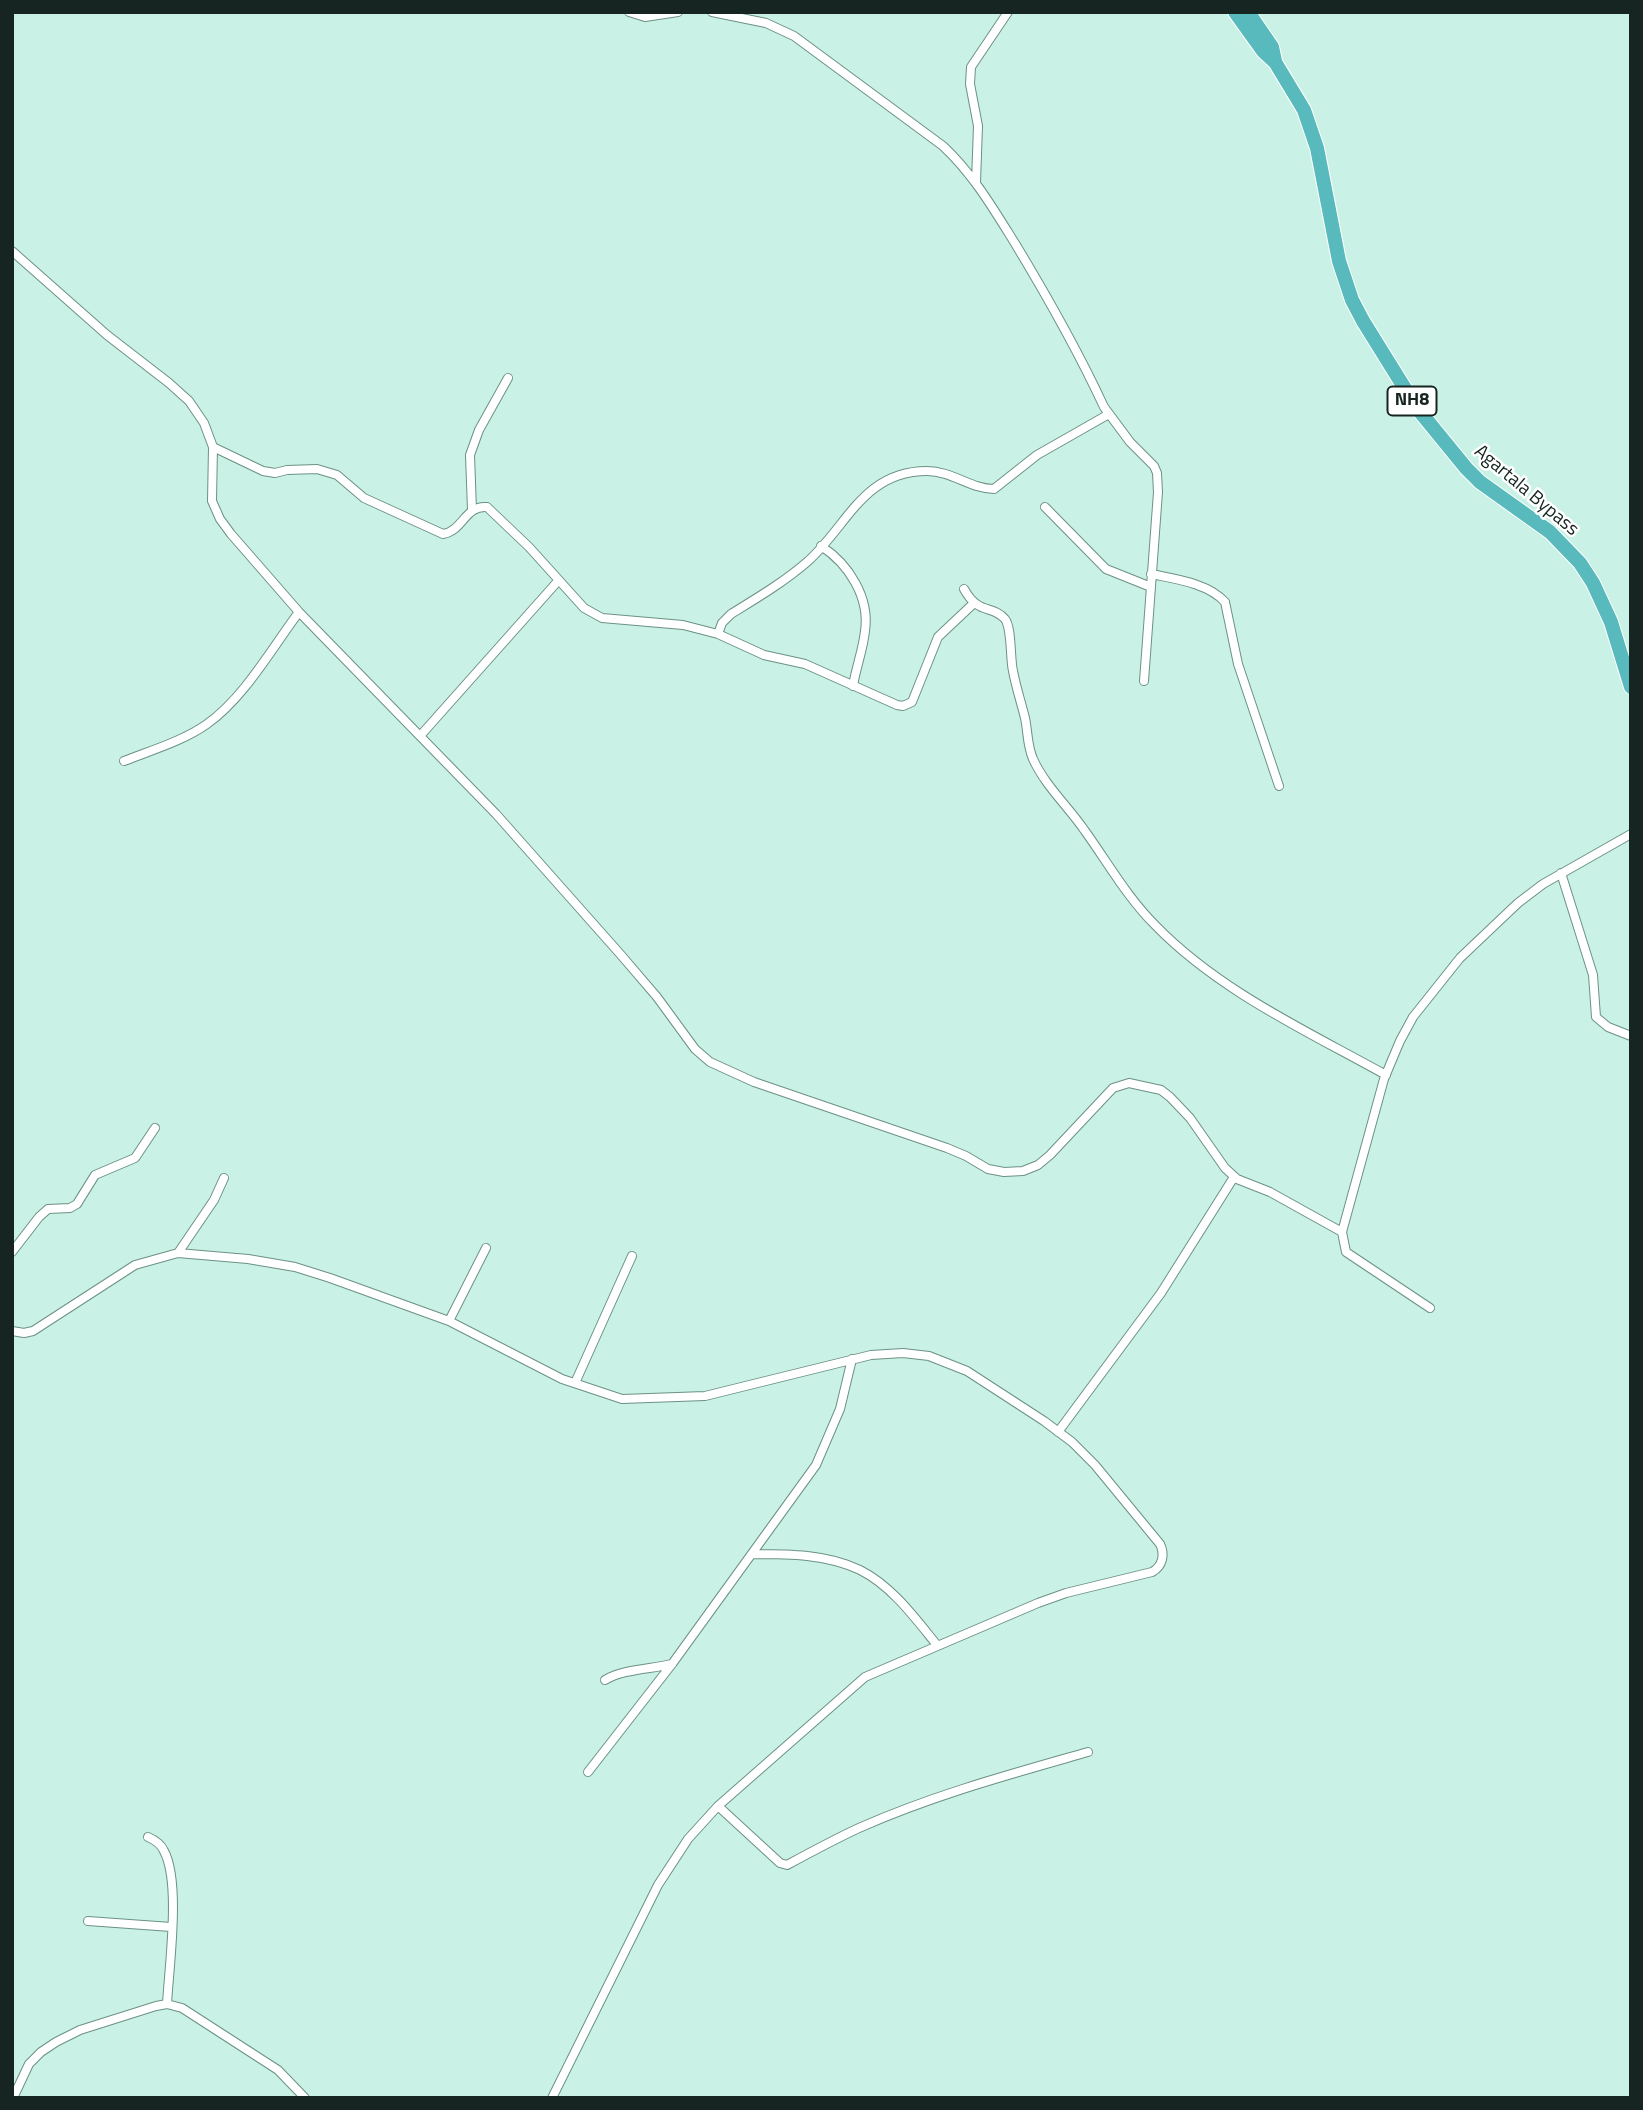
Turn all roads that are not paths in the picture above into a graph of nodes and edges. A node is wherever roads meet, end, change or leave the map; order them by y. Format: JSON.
{"nodes":[{"id":1,"x":629,"y":12,"type":"edge"},
{"id":2,"x":678,"y":12,"type":"edge"},
{"id":3,"x":712,"y":12,"type":"edge"},
{"id":4,"x":1008,"y":12,"type":"edge"},
{"id":5,"x":1235,"y":12,"type":"edge"},
{"id":6,"x":1248,"y":12,"type":"edge"},
{"id":7,"x":1275,"y":62,"type":"junction"},
{"id":8,"x":976,"y":182,"type":"junction"},
{"id":9,"x":12,"y":251,"type":"edge"},
{"id":10,"x":508,"y":378,"type":"dead end"},
{"id":11,"x":1109,"y":414,"type":"junction"},
{"id":12,"x":213,"y":447,"type":"junction"},
{"id":13,"x":1045,"y":507,"type":"dead end"},
{"id":14,"x":472,"y":510,"type":"junction"},
{"id":15,"x":821,"y":546,"type":"junction"},
{"id":16,"x":1151,"y":574,"type":"junction"},
{"id":17,"x":558,"y":581,"type":"junction"},
{"id":18,"x":1151,"y":587,"type":"junction"},
{"id":19,"x":964,"y":589,"type":"dead end"},
{"id":20,"x":973,"y":604,"type":"junction"},
{"id":21,"x":299,"y":612,"type":"junction"},
{"id":22,"x":718,"y":634,"type":"junction"},
{"id":23,"x":1144,"y":681,"type":"dead end"},
{"id":24,"x":853,"y":686,"type":"junction"},
{"id":25,"x":1631,"y":687,"type":"edge"},
{"id":26,"x":420,"y":736,"type":"junction"},
{"id":27,"x":124,"y":761,"type":"dead end"},
{"id":28,"x":1279,"y":786,"type":"dead end"},
{"id":29,"x":1631,"y":834,"type":"edge"},
{"id":30,"x":1561,"y":873,"type":"junction"},
{"id":31,"x":1631,"y":1036,"type":"edge"},
{"id":32,"x":1386,"y":1075,"type":"junction"},
{"id":33,"x":155,"y":1128,"type":"dead end"},
{"id":34,"x":1234,"y":1177,"type":"junction"},
{"id":35,"x":224,"y":1178,"type":"dead end"},
{"id":36,"x":1342,"y":1232,"type":"junction"},
{"id":37,"x":486,"y":1248,"type":"dead end"},
{"id":38,"x":12,"y":1252,"type":"edge"},
{"id":39,"x":178,"y":1253,"type":"junction"},
{"id":40,"x":632,"y":1256,"type":"dead end"},
{"id":41,"x":1430,"y":1308,"type":"dead end"},
{"id":42,"x":449,"y":1321,"type":"junction"},
{"id":43,"x":12,"y":1331,"type":"edge"},
{"id":44,"x":852,"y":1359,"type":"junction"},
{"id":45,"x":575,"y":1383,"type":"junction"},
{"id":46,"x":1058,"y":1432,"type":"junction"},
{"id":47,"x":753,"y":1553,"type":"junction"},
{"id":48,"x":937,"y":1645,"type":"junction"},
{"id":49,"x":672,"y":1664,"type":"junction"},
{"id":50,"x":605,"y":1680,"type":"dead end"},
{"id":51,"x":1088,"y":1752,"type":"dead end"},
{"id":52,"x":588,"y":1772,"type":"dead end"},
{"id":53,"x":718,"y":1806,"type":"junction"},
{"id":54,"x":148,"y":1837,"type":"dead end"},
{"id":55,"x":88,"y":1921,"type":"dead end"},
{"id":56,"x":171,"y":1927,"type":"junction"},
{"id":57,"x":167,"y":2004,"type":"junction"},
{"id":58,"x":13,"y":2098,"type":"edge"},
{"id":59,"x":305,"y":2098,"type":"edge"},
{"id":60,"x":552,"y":2098,"type":"edge"}],
"edges":[{"from":1,"to":2,"type":"street"},
{"from":3,"to":8,"type":"street"},
{"from":4,"to":8,"type":"street"},
{"from":5,"to":7,"type":"highway","name":"Agartala Bypass","number":"NH8"},
{"from":6,"to":7,"type":"highway","name":"Agartala Bypass","number":"NH8"},
{"from":7,"to":25,"type":"highway","name":"Agartala Bypass","number":"NH8"},
{"from":8,"to":11,"type":"street"},
{"from":9,"to":12,"type":"street"},
{"from":10,"to":14,"type":"street"},
{"from":11,"to":15,"type":"street"},
{"from":11,"to":16,"type":"street"},
{"from":12,"to":14,"type":"street"},
{"from":12,"to":21,"type":"street"},
{"from":13,"to":18,"type":"street"},
{"from":14,"to":17,"type":"street"},
{"from":15,"to":22,"type":"street"},
{"from":15,"to":24,"type":"street"},
{"from":16,"to":18,"type":"street"},
{"from":16,"to":28,"type":"street"},
{"from":17,"to":22,"type":"street"},
{"from":17,"to":26,"type":"street"},
{"from":18,"to":23,"type":"street"},
{"from":19,"to":20,"type":"street"},
{"from":20,"to":24,"type":"street"},
{"from":20,"to":32,"type":"street"},
{"from":21,"to":26,"type":"street"},
{"from":21,"to":27,"type":"street"},
{"from":22,"to":24,"type":"street"},
{"from":26,"to":34,"type":"street"},
{"from":29,"to":30,"type":"street"},
{"from":30,"to":31,"type":"street"},
{"from":30,"to":32,"type":"street"},
{"from":32,"to":36,"type":"street"},
{"from":33,"to":38,"type":"street"},
{"from":34,"to":36,"type":"street"},
{"from":34,"to":46,"type":"street"},
{"from":35,"to":39,"type":"street"},
{"from":36,"to":41,"type":"street"},
{"from":37,"to":42,"type":"street"},
{"from":39,"to":42,"type":"street"},
{"from":39,"to":43,"type":"street"},
{"from":40,"to":45,"type":"street"},
{"from":42,"to":45,"type":"street"},
{"from":44,"to":45,"type":"street"},
{"from":44,"to":46,"type":"street"},
{"from":44,"to":47,"type":"street"},
{"from":46,"to":48,"type":"street"},
{"from":47,"to":48,"type":"street"},
{"from":47,"to":49,"type":"street"},
{"from":48,"to":53,"type":"street"},
{"from":49,"to":50,"type":"street"},
{"from":49,"to":52,"type":"street"},
{"from":51,"to":53,"type":"street"},
{"from":53,"to":60,"type":"street"},
{"from":54,"to":56,"type":"street"},
{"from":55,"to":56,"type":"street"},
{"from":56,"to":57,"type":"street"},
{"from":57,"to":58,"type":"street"},
{"from":57,"to":59,"type":"street"}]}
